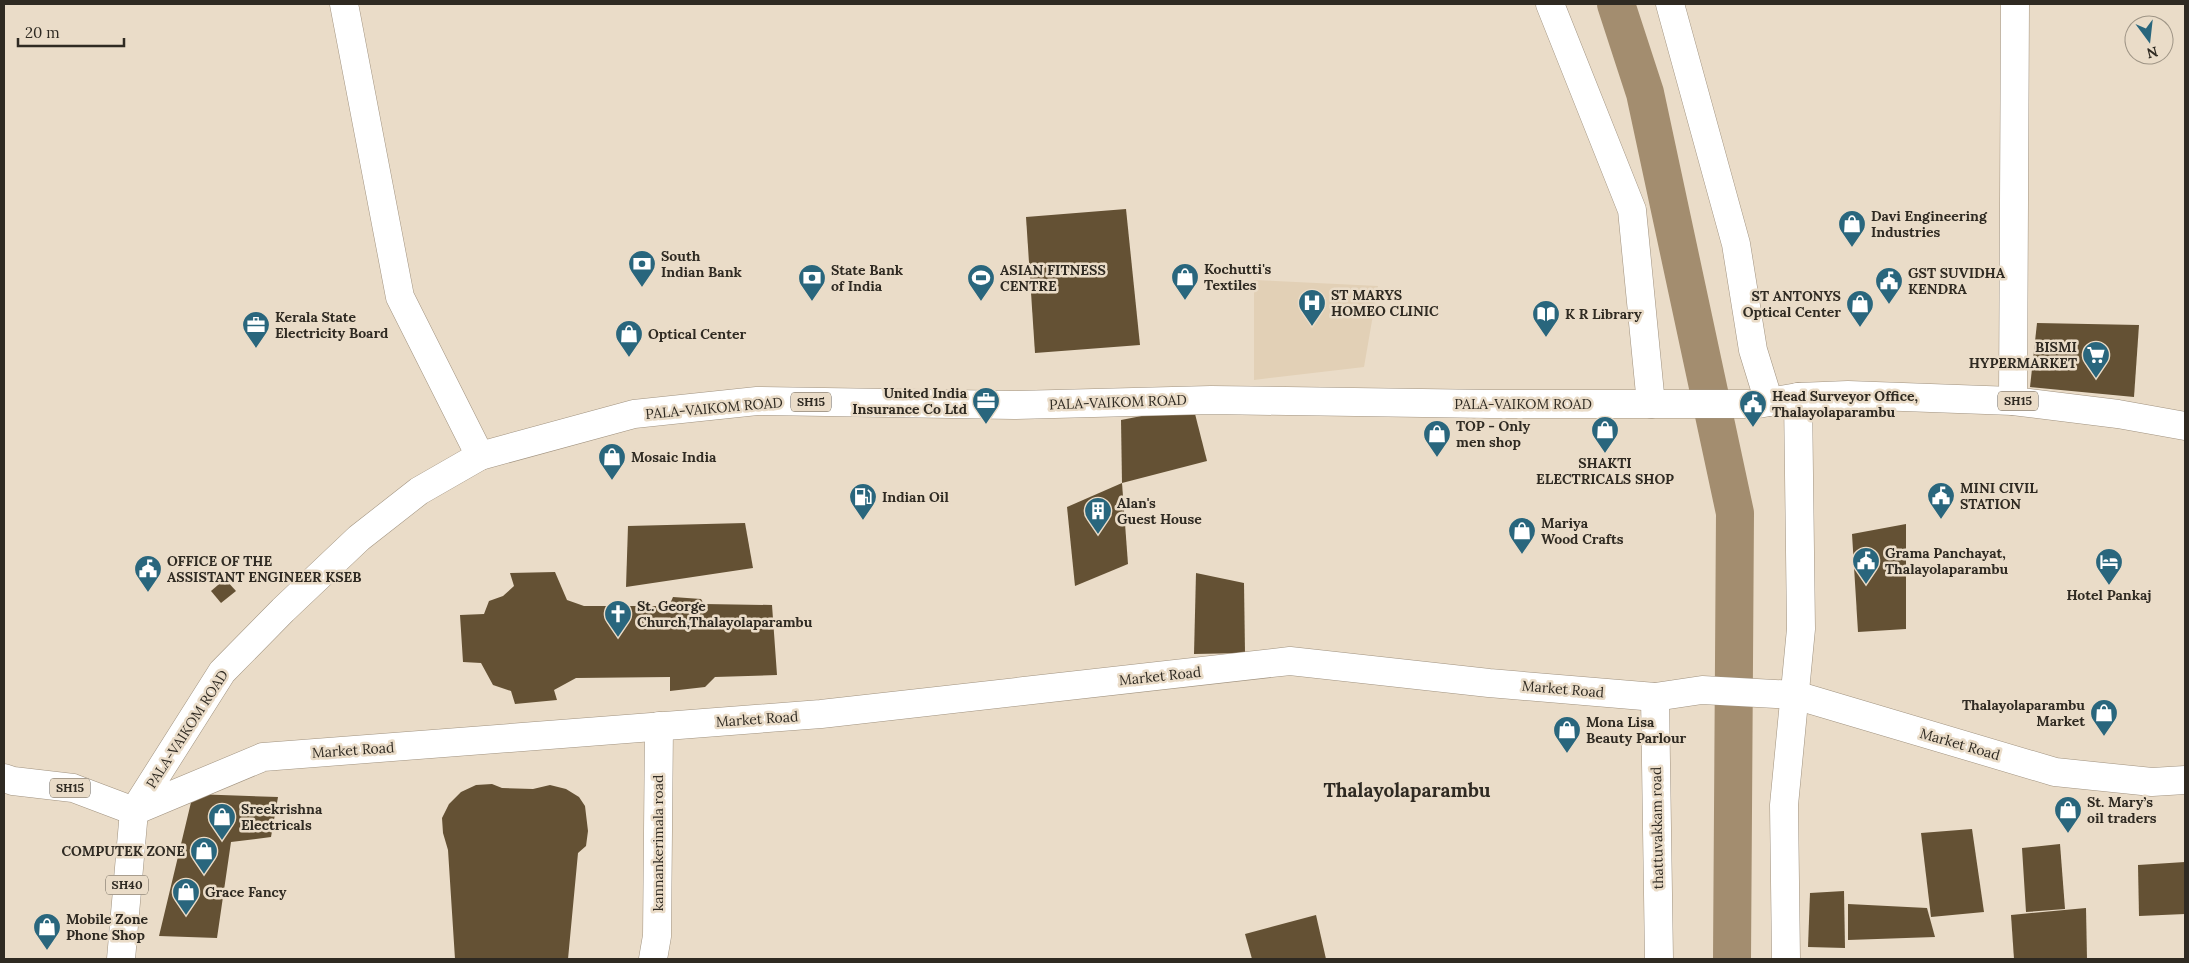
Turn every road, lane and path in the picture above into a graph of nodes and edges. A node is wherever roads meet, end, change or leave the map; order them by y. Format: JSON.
{"nodes":[{"id":1,"x":344,"y":4,"type":"edge"},
{"id":2,"x":1550,"y":4,"type":"edge"},
{"id":3,"x":1670,"y":4,"type":"edge"},
{"id":4,"x":2015,"y":4,"type":"edge"},
{"id":5,"x":1798,"y":397,"type":"junction"},
{"id":6,"x":2013,"y":401,"type":"junction"},
{"id":7,"x":1769,"y":402,"type":"junction"},
{"id":8,"x":1651,"y":404,"type":"junction"},
{"id":9,"x":2185,"y":426,"type":"edge"},
{"id":10,"x":480,"y":456,"type":"junction"},
{"id":11,"x":1795,"y":695,"type":"junction"},
{"id":12,"x":1655,"y":697,"type":"junction"},
{"id":13,"x":659,"y":726,"type":"junction"},
{"id":14,"x":4,"y":778,"type":"edge"},
{"id":15,"x":2185,"y":780,"type":"edge"},
{"id":16,"x":134,"y":810,"type":"junction"},
{"id":17,"x":121,"y":959,"type":"edge"},
{"id":18,"x":653,"y":959,"type":"edge"},
{"id":19,"x":1659,"y":959,"type":"edge"},
{"id":20,"x":1786,"y":959,"type":"edge"}],
"edges":[{"from":1,"to":10,"type":"street"},
{"from":2,"to":8,"type":"street"},
{"from":3,"to":7,"type":"street"},
{"from":4,"to":6,"type":"street"},
{"from":5,"to":6,"type":"street","number":"SH15"},
{"from":5,"to":7,"type":"street","number":"SH15"},
{"from":5,"to":11,"type":"street"},
{"from":6,"to":9,"type":"street","number":"SH15"},
{"from":7,"to":8,"type":"street","number":"SH15"},
{"from":8,"to":10,"type":"street","name":"PALA-VAIKOM ROAD","number":"SH15"},
{"from":10,"to":16,"type":"street","name":"PALA-VAIKOM ROAD","number":"SH15"},
{"from":11,"to":12,"type":"street","name":"Market Road"},
{"from":11,"to":15,"type":"street","name":"Market Road"},
{"from":11,"to":20,"type":"street"},
{"from":12,"to":13,"type":"street","name":"Market Road"},
{"from":12,"to":19,"type":"street","name":"thattuvakkam road"},
{"from":13,"to":16,"type":"street","name":"Market Road"},
{"from":13,"to":18,"type":"street","name":"kannankerimala road"},
{"from":14,"to":16,"type":"street","number":"SH15"},
{"from":16,"to":17,"type":"street","number":"SH40"}]}
